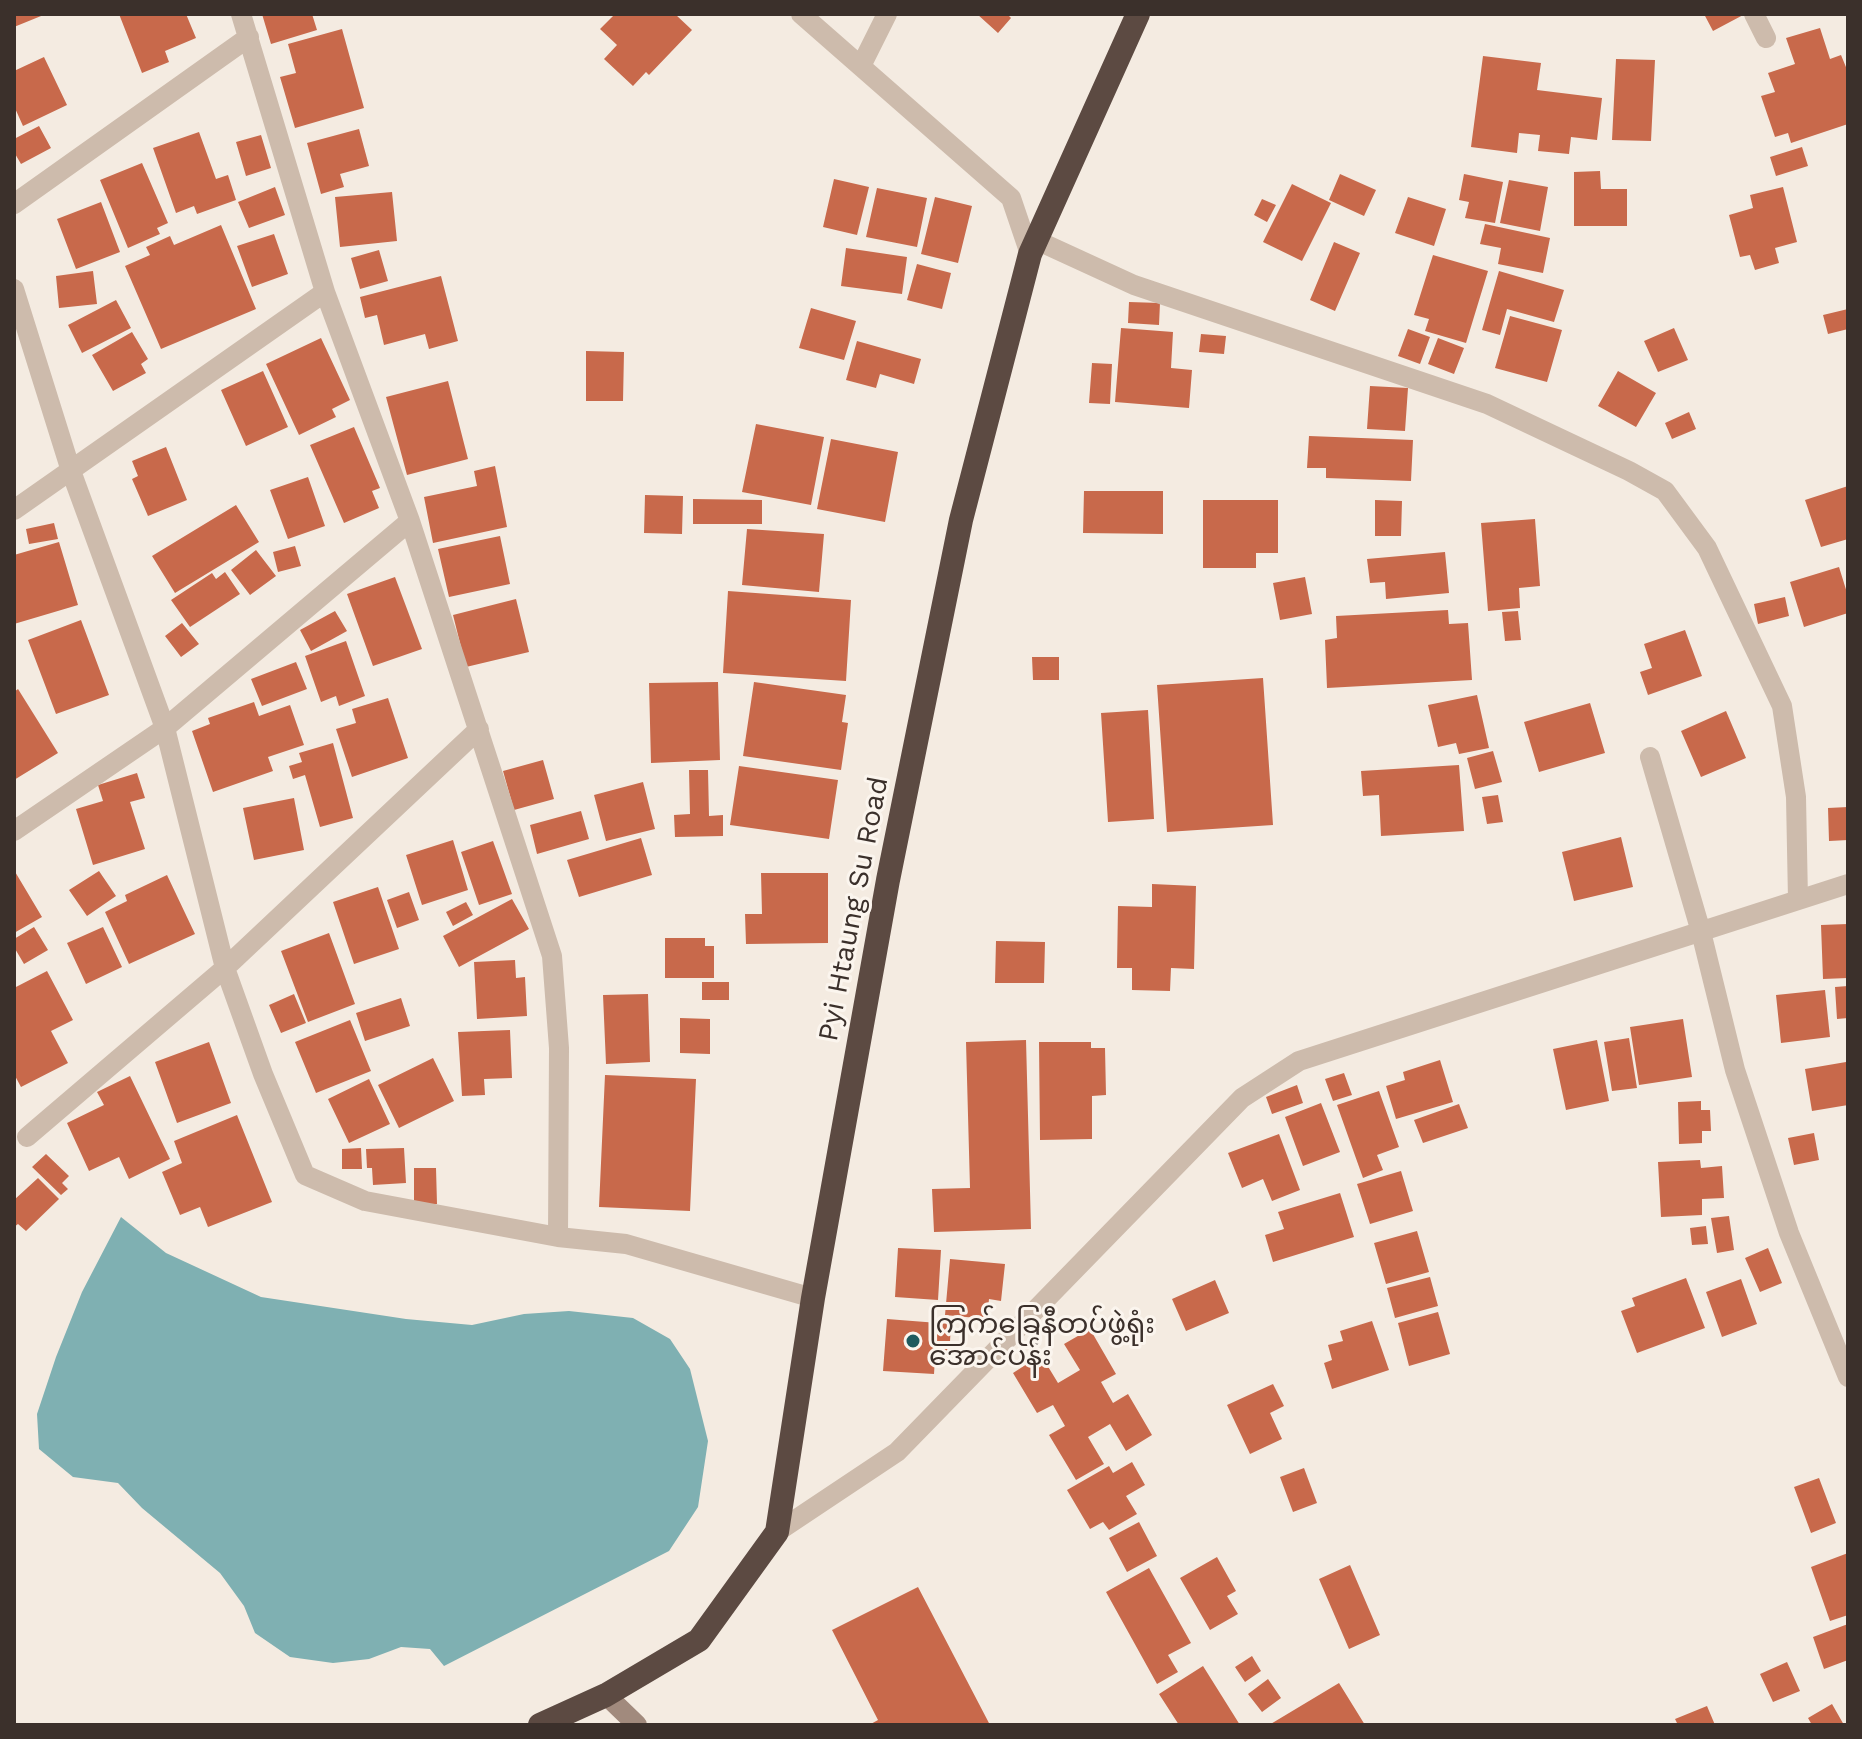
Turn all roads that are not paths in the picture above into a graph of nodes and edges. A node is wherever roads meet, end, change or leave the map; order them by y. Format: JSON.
{"nodes":[{"id":1,"x":241,"y":14,"type":"edge"},
{"id":2,"x":801,"y":14,"type":"edge"},
{"id":3,"x":887,"y":14,"type":"edge"},
{"id":4,"x":1138,"y":14,"type":"edge"},
{"id":5,"x":1754,"y":14,"type":"edge"},
{"id":6,"x":249,"y":37,"type":"junction"},
{"id":7,"x":1766,"y":38,"type":"dead end"},
{"id":8,"x":861,"y":66,"type":"junction"},
{"id":9,"x":14,"y":204,"type":"edge"},
{"id":10,"x":1033,"y":247,"type":"junction"},
{"id":11,"x":14,"y":289,"type":"edge"},
{"id":12,"x":325,"y":292,"type":"junction"},
{"id":13,"x":71,"y":471,"type":"junction"},
{"id":14,"x":14,"y":510,"type":"edge"},
{"id":15,"x":410,"y":521,"type":"junction"},
{"id":16,"x":165,"y":728,"type":"junction"},
{"id":17,"x":479,"y":729,"type":"junction"},
{"id":18,"x":1650,"y":757,"type":"dead end"},
{"id":19,"x":14,"y":831,"type":"edge"},
{"id":20,"x":1848,"y":884,"type":"edge"},
{"id":21,"x":1798,"y":900,"type":"junction"},
{"id":22,"x":1701,"y":932,"type":"junction"},
{"id":23,"x":225,"y":968,"type":"junction"},
{"id":24,"x":27,"y":1137,"type":"dead end"},
{"id":25,"x":558,"y":1237,"type":"junction"},
{"id":26,"x":813,"y":1298,"type":"junction"},
{"id":27,"x":1840,"y":1335,"type":"edge"},
{"id":28,"x":1848,"y":1377,"type":"edge"},
{"id":29,"x":777,"y":1532,"type":"junction"},
{"id":30,"x":606,"y":1695,"type":"junction"},
{"id":31,"x":540,"y":1725,"type":"edge"},
{"id":32,"x":637,"y":1725,"type":"edge"}],
"edges":[{"from":1,"to":6,"type":"street"},
{"from":2,"to":8,"type":"street"},
{"from":3,"to":8,"type":"street"},
{"from":4,"to":10,"type":"highway","name":"Pyi Htaung Su Road"},
{"from":5,"to":7,"type":"street"},
{"from":6,"to":9,"type":"street"},
{"from":6,"to":12,"type":"street"},
{"from":8,"to":10,"type":"street"},
{"from":10,"to":21,"type":"street"},
{"from":10,"to":26,"type":"highway","name":"Pyi Htaung Su Road"},
{"from":11,"to":13,"type":"street"},
{"from":12,"to":13,"type":"street"},
{"from":12,"to":15,"type":"street"},
{"from":13,"to":14,"type":"street"},
{"from":13,"to":16,"type":"street"},
{"from":15,"to":16,"type":"street"},
{"from":15,"to":17,"type":"street"},
{"from":16,"to":19,"type":"street"},
{"from":16,"to":23,"type":"street"},
{"from":17,"to":23,"type":"street"},
{"from":17,"to":25,"type":"street"},
{"from":18,"to":22,"type":"street"},
{"from":20,"to":21,"type":"street"},
{"from":21,"to":22,"type":"street"},
{"from":22,"to":27,"type":"street"},
{"from":22,"to":29,"type":"street"},
{"from":23,"to":24,"type":"street"},
{"from":23,"to":25,"type":"street"},
{"from":25,"to":26,"type":"street"},
{"from":26,"to":29,"type":"highway","name":"Pyi Htaung Su Road"},
{"from":27,"to":28,"type":"street"},
{"from":29,"to":30,"type":"highway","name":"Pyi Htaung Su Road"},
{"from":30,"to":31,"type":"highway","name":"Pyi Htaung Su Road"},
{"from":30,"to":32,"type":"main road"}]}
